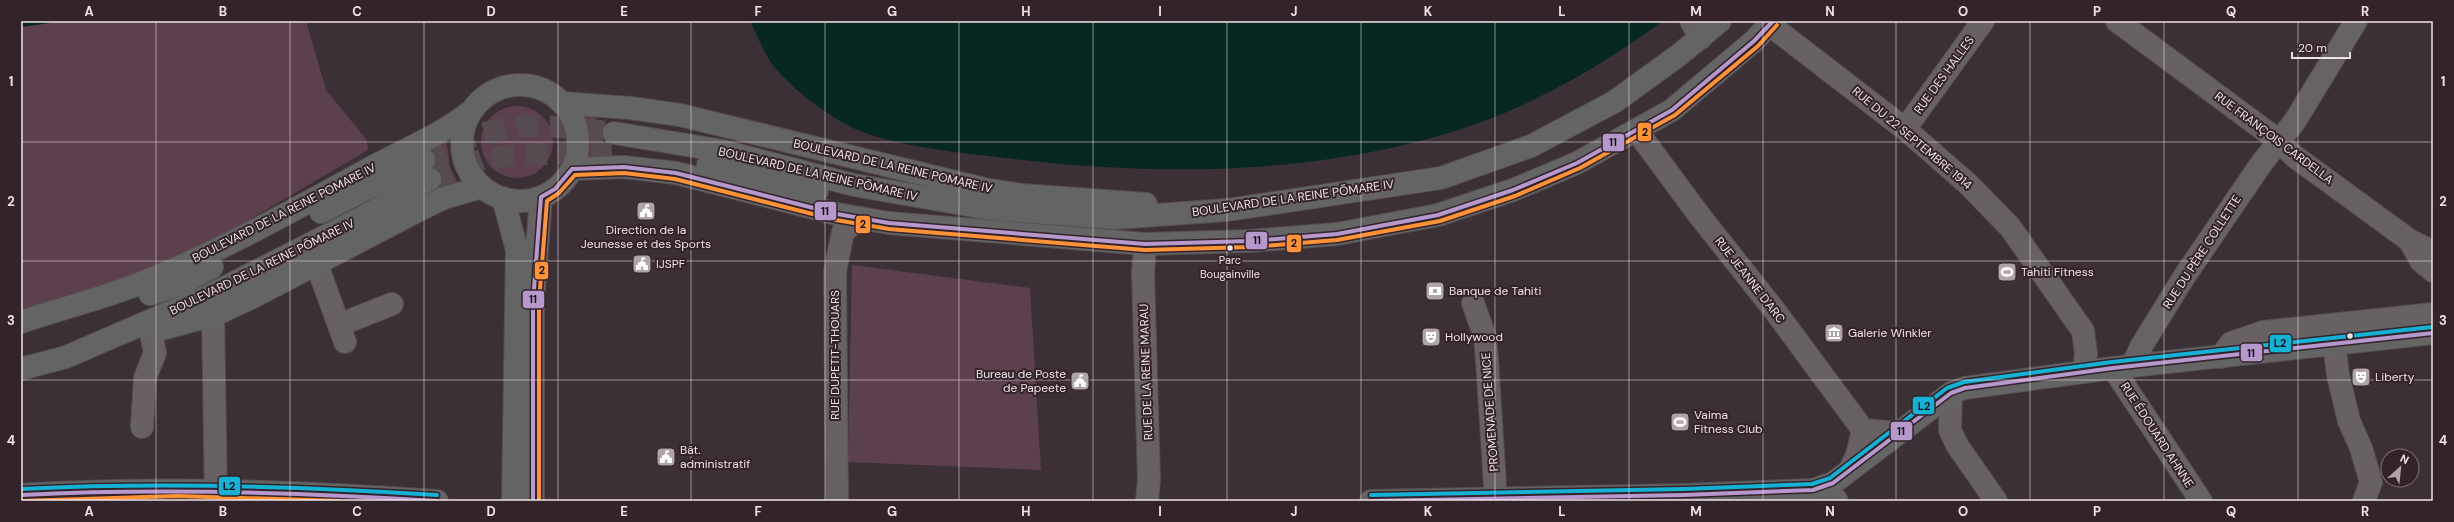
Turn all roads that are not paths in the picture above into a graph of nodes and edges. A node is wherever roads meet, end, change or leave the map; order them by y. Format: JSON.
{"nodes":[{"id":1,"x":1720,"y":21,"type":"edge"},
{"id":2,"x":1983,"y":21,"type":"edge"},
{"id":3,"x":2117,"y":21,"type":"edge"},
{"id":4,"x":2356,"y":21,"type":"edge"},
{"id":5,"x":1771,"y":23,"type":"edge"},
{"id":6,"x":1696,"y":30,"type":"edge"},
{"id":7,"x":562,"y":103,"type":"junction"},
{"id":8,"x":470,"y":112,"type":"junction"},
{"id":9,"x":1904,"y":129,"type":"junction"},
{"id":10,"x":1637,"y":130,"type":"junction"},
{"id":11,"x":2282,"y":138,"type":"junction"},
{"id":12,"x":572,"y":169,"type":"junction"},
{"id":13,"x":482,"y":187,"type":"junction"},
{"id":14,"x":540,"y":197,"type":"junction"},
{"id":15,"x":503,"y":198,"type":"junction"},
{"id":16,"x":1227,"y":210,"type":"junction"},
{"id":17,"x":860,"y":218,"type":"junction"},
{"id":18,"x":1034,"y":235,"type":"junction"},
{"id":19,"x":2409,"y":240,"type":"junction"},
{"id":20,"x":1145,"y":244,"type":"junction"},
{"id":21,"x":2433,"y":252,"type":"edge"},
{"id":22,"x":317,"y":265,"type":"junction"},
{"id":23,"x":2433,"y":271,"type":"edge"},
{"id":24,"x":1473,"y":303,"type":"dead end"},
{"id":25,"x":392,"y":304,"type":"dead end"},
{"id":26,"x":2433,"y":314,"type":"edge"},
{"id":27,"x":213,"y":315,"type":"junction"},
{"id":28,"x":21,"y":322,"type":"edge"},
{"id":29,"x":21,"y":329,"type":"edge"},
{"id":30,"x":151,"y":333,"type":"junction"},
{"id":31,"x":2433,"y":333,"type":"edge"},
{"id":32,"x":2334,"y":343,"type":"junction"},
{"id":33,"x":2220,"y":357,"type":"junction"},
{"id":34,"x":66,"y":358,"type":"junction"},
{"id":35,"x":2122,"y":367,"type":"junction"},
{"id":36,"x":21,"y":369,"type":"edge"},
{"id":37,"x":2084,"y":372,"type":"junction"},
{"id":38,"x":1951,"y":393,"type":"junction"},
{"id":39,"x":142,"y":428,"type":"dead end"},
{"id":40,"x":1863,"y":430,"type":"junction"},
{"id":41,"x":1899,"y":433,"type":"junction"},
{"id":42,"x":1850,"y":470,"type":"junction"},
{"id":43,"x":1831,"y":494,"type":"edge"},
{"id":44,"x":21,"y":495,"type":"edge"},
{"id":45,"x":216,"y":496,"type":"edge"},
{"id":46,"x":1683,"y":498,"type":"edge"},
{"id":47,"x":1496,"y":500,"type":"edge"},
{"id":48,"x":437,"y":501,"type":"edge"},
{"id":49,"x":513,"y":501,"type":"edge"},
{"id":50,"x":533,"y":501,"type":"edge"},
{"id":51,"x":837,"y":501,"type":"edge"},
{"id":52,"x":1147,"y":501,"type":"edge"},
{"id":53,"x":1371,"y":501,"type":"edge"},
{"id":54,"x":1996,"y":501,"type":"edge"},
{"id":55,"x":2201,"y":501,"type":"edge"},
{"id":56,"x":2364,"y":501,"type":"edge"}],
"edges":[{"from":1,"to":6,"type":"main road","name":"BOULEVARD DE LA REINE PŌMARE IV"},
{"from":2,"to":9,"type":"street","name":"RUE DES HALLES"},
{"from":3,"to":11,"type":"street","name":"RUE FRANÇOIS CARDELLA"},
{"from":4,"to":11,"type":"street","name":"RUE DU PÈRE COLLETTE"},
{"from":5,"to":9,"type":"street","name":"RUE DU 22 SEPTEMBRE 1914"},
{"from":5,"to":10,"type":"main road"},
{"from":6,"to":16,"type":"main road","name":"BOULEVARD DE LA REINE PŌMARE IV"},
{"from":7,"to":8,"type":"main road"},
{"from":7,"to":12,"type":"main road"},
{"from":7,"to":16,"type":"main road","name":"BOULEVARD DE LA REINE POMARE IV"},
{"from":8,"to":13,"type":"main road"},
{"from":8,"to":28,"type":"main road","name":"BOULEVARD DE LA REINE POMARE IV"},
{"from":9,"to":37,"type":"street","name":"RUE DU 22 SEPTEMBRE 1914"},
{"from":10,"to":20,"type":"main road"},
{"from":10,"to":40,"type":"street","name":"RUE JEANNE D'ARC"},
{"from":11,"to":19,"type":"street","name":"RUE FRANÇOIS CARDELLA"},
{"from":11,"to":35,"type":"street","name":"RUE DU PÈRE COLLETTE"},
{"from":12,"to":14,"type":"main road"},
{"from":12,"to":17,"type":"main road"},
{"from":13,"to":15,"type":"main road"},
{"from":13,"to":22,"type":"main road"},
{"from":14,"to":15,"type":"main road"},
{"from":14,"to":50,"type":"main road"},
{"from":15,"to":49,"type":"main road"},
{"from":16,"to":18,"type":"main road","name":"BOULEVARD DE LA REINE PŌMARE IV"},
{"from":17,"to":18,"type":"main road"},
{"from":17,"to":51,"type":"street","name":"RUE DUPETIT-THOUARS"},
{"from":18,"to":20,"type":"main road"},
{"from":19,"to":21,"type":"street","name":"RUE FRANÇOIS CARDELLA"},
{"from":19,"to":23,"type":"street"},
{"from":20,"to":52,"type":"street","name":"RUE DE LA REINE MARAU"},
{"from":22,"to":25,"type":"street"},
{"from":22,"to":27,"type":"main road"},
{"from":24,"to":47,"type":"street","name":"PROMENADE DE NICE"},
{"from":26,"to":33,"type":"street"},
{"from":27,"to":30,"type":"main road"},
{"from":27,"to":45,"type":"street"},
{"from":29,"to":34,"type":"main road","name":"BOULEVARD DE LA REINE PŌMARE IV"},
{"from":30,"to":34,"type":"main road"},
{"from":30,"to":39,"type":"street"},
{"from":31,"to":32,"type":"main road"},
{"from":32,"to":33,"type":"main road"},
{"from":32,"to":56,"type":"street"},
{"from":33,"to":35,"type":"main road"},
{"from":34,"to":36,"type":"main road","name":"BOULEVARD DE LA REINE PŌMARE IV"},
{"from":35,"to":37,"type":"main road"},
{"from":35,"to":55,"type":"street","name":"RUE ÉDOUARD AHNNE"},
{"from":37,"to":38,"type":"main road"},
{"from":38,"to":41,"type":"main road"},
{"from":38,"to":54,"type":"street"},
{"from":40,"to":41,"type":"street"},
{"from":40,"to":42,"type":"street"},
{"from":41,"to":42,"type":"main road"},
{"from":42,"to":43,"type":"main road"},
{"from":43,"to":46,"type":"main road"},
{"from":44,"to":45,"type":"main road"},
{"from":45,"to":48,"type":"main road"},
{"from":46,"to":47,"type":"main road"},
{"from":47,"to":53,"type":"main road"}]}
